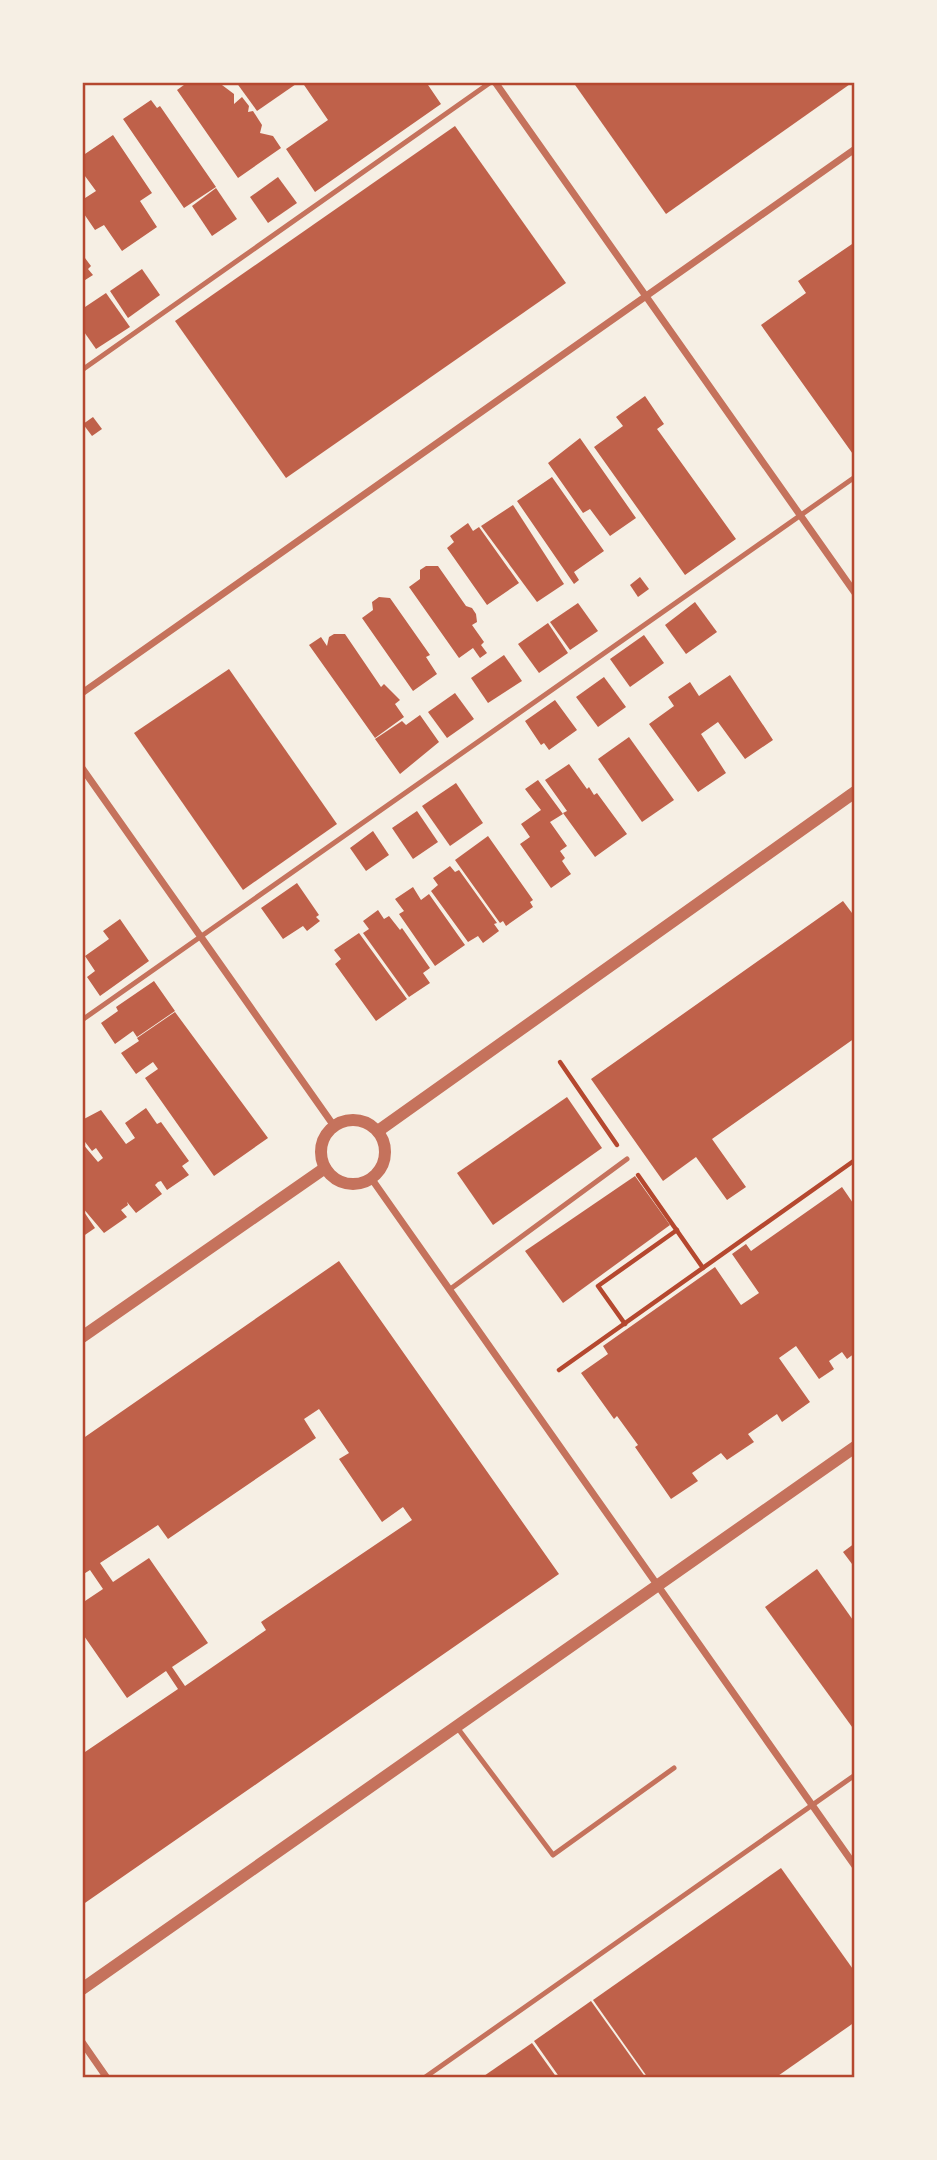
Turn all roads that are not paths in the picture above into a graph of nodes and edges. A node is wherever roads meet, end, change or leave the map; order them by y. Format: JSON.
{"nodes":[{"id":1,"x":493,"y":82,"type":"edge"},
{"id":2,"x":855,"y":149,"type":"edge"},
{"id":3,"x":646,"y":296,"type":"junction"},
{"id":4,"x":82,"y":370,"type":"edge"},
{"id":5,"x":855,"y":477,"type":"edge"},
{"id":6,"x":800,"y":515,"type":"junction"},
{"id":7,"x":855,"y":593,"type":"edge"},
{"id":8,"x":82,"y":693,"type":"edge"},
{"id":9,"x":82,"y":768,"type":"edge"},
{"id":10,"x":855,"y":792,"type":"edge"},
{"id":11,"x":201,"y":937,"type":"junction"},
{"id":12,"x":82,"y":1020,"type":"edge"},
{"id":13,"x":334,"y":1126,"type":"junction"},
{"id":14,"x":378,"y":1131,"type":"junction"},
{"id":15,"x":627,"y":1159,"type":"dead end"},
{"id":16,"x":325,"y":1168,"type":"junction"},
{"id":17,"x":371,"y":1178,"type":"junction"},
{"id":18,"x":449,"y":1290,"type":"junction"},
{"id":19,"x":82,"y":1337,"type":"edge"},
{"id":20,"x":855,"y":1447,"type":"edge"},
{"id":21,"x":657,"y":1585,"type":"junction"},
{"id":22,"x":456,"y":1726,"type":"junction"},
{"id":23,"x":674,"y":1768,"type":"dead end"},
{"id":24,"x":855,"y":1775,"type":"edge"},
{"id":25,"x":812,"y":1805,"type":"junction"},
{"id":26,"x":855,"y":1866,"type":"edge"},
{"id":27,"x":82,"y":1989,"type":"edge"},
{"id":28,"x":82,"y":2042,"type":"edge"},
{"id":29,"x":107,"y":2078,"type":"edge"},
{"id":30,"x":424,"y":2078,"type":"edge"}],
"edges":[{"from":1,"to":3,"type":"street"},
{"from":1,"to":4,"type":"lane"},
{"from":2,"to":3,"type":"street"},
{"from":3,"to":6,"type":"street"},
{"from":3,"to":8,"type":"street"},
{"from":5,"to":6,"type":"lane"},
{"from":6,"to":7,"type":"street"},
{"from":6,"to":11,"type":"lane"},
{"from":9,"to":11,"type":"street"},
{"from":10,"to":14,"type":"street"},
{"from":11,"to":12,"type":"lane"},
{"from":11,"to":13,"type":"street"},
{"from":13,"to":14,"type":"street"},
{"from":13,"to":16,"type":"street"},
{"from":14,"to":17,"type":"street"},
{"from":15,"to":18,"type":"lane"},
{"from":16,"to":17,"type":"street"},
{"from":16,"to":19,"type":"street"},
{"from":17,"to":18,"type":"street"},
{"from":18,"to":21,"type":"street"},
{"from":20,"to":21,"type":"street"},
{"from":21,"to":22,"type":"street"},
{"from":21,"to":25,"type":"street"},
{"from":22,"to":23,"type":"lane"},
{"from":22,"to":27,"type":"street"},
{"from":24,"to":25,"type":"lane"},
{"from":25,"to":26,"type":"street"},
{"from":25,"to":30,"type":"lane"},
{"from":28,"to":29,"type":"street"}]}
